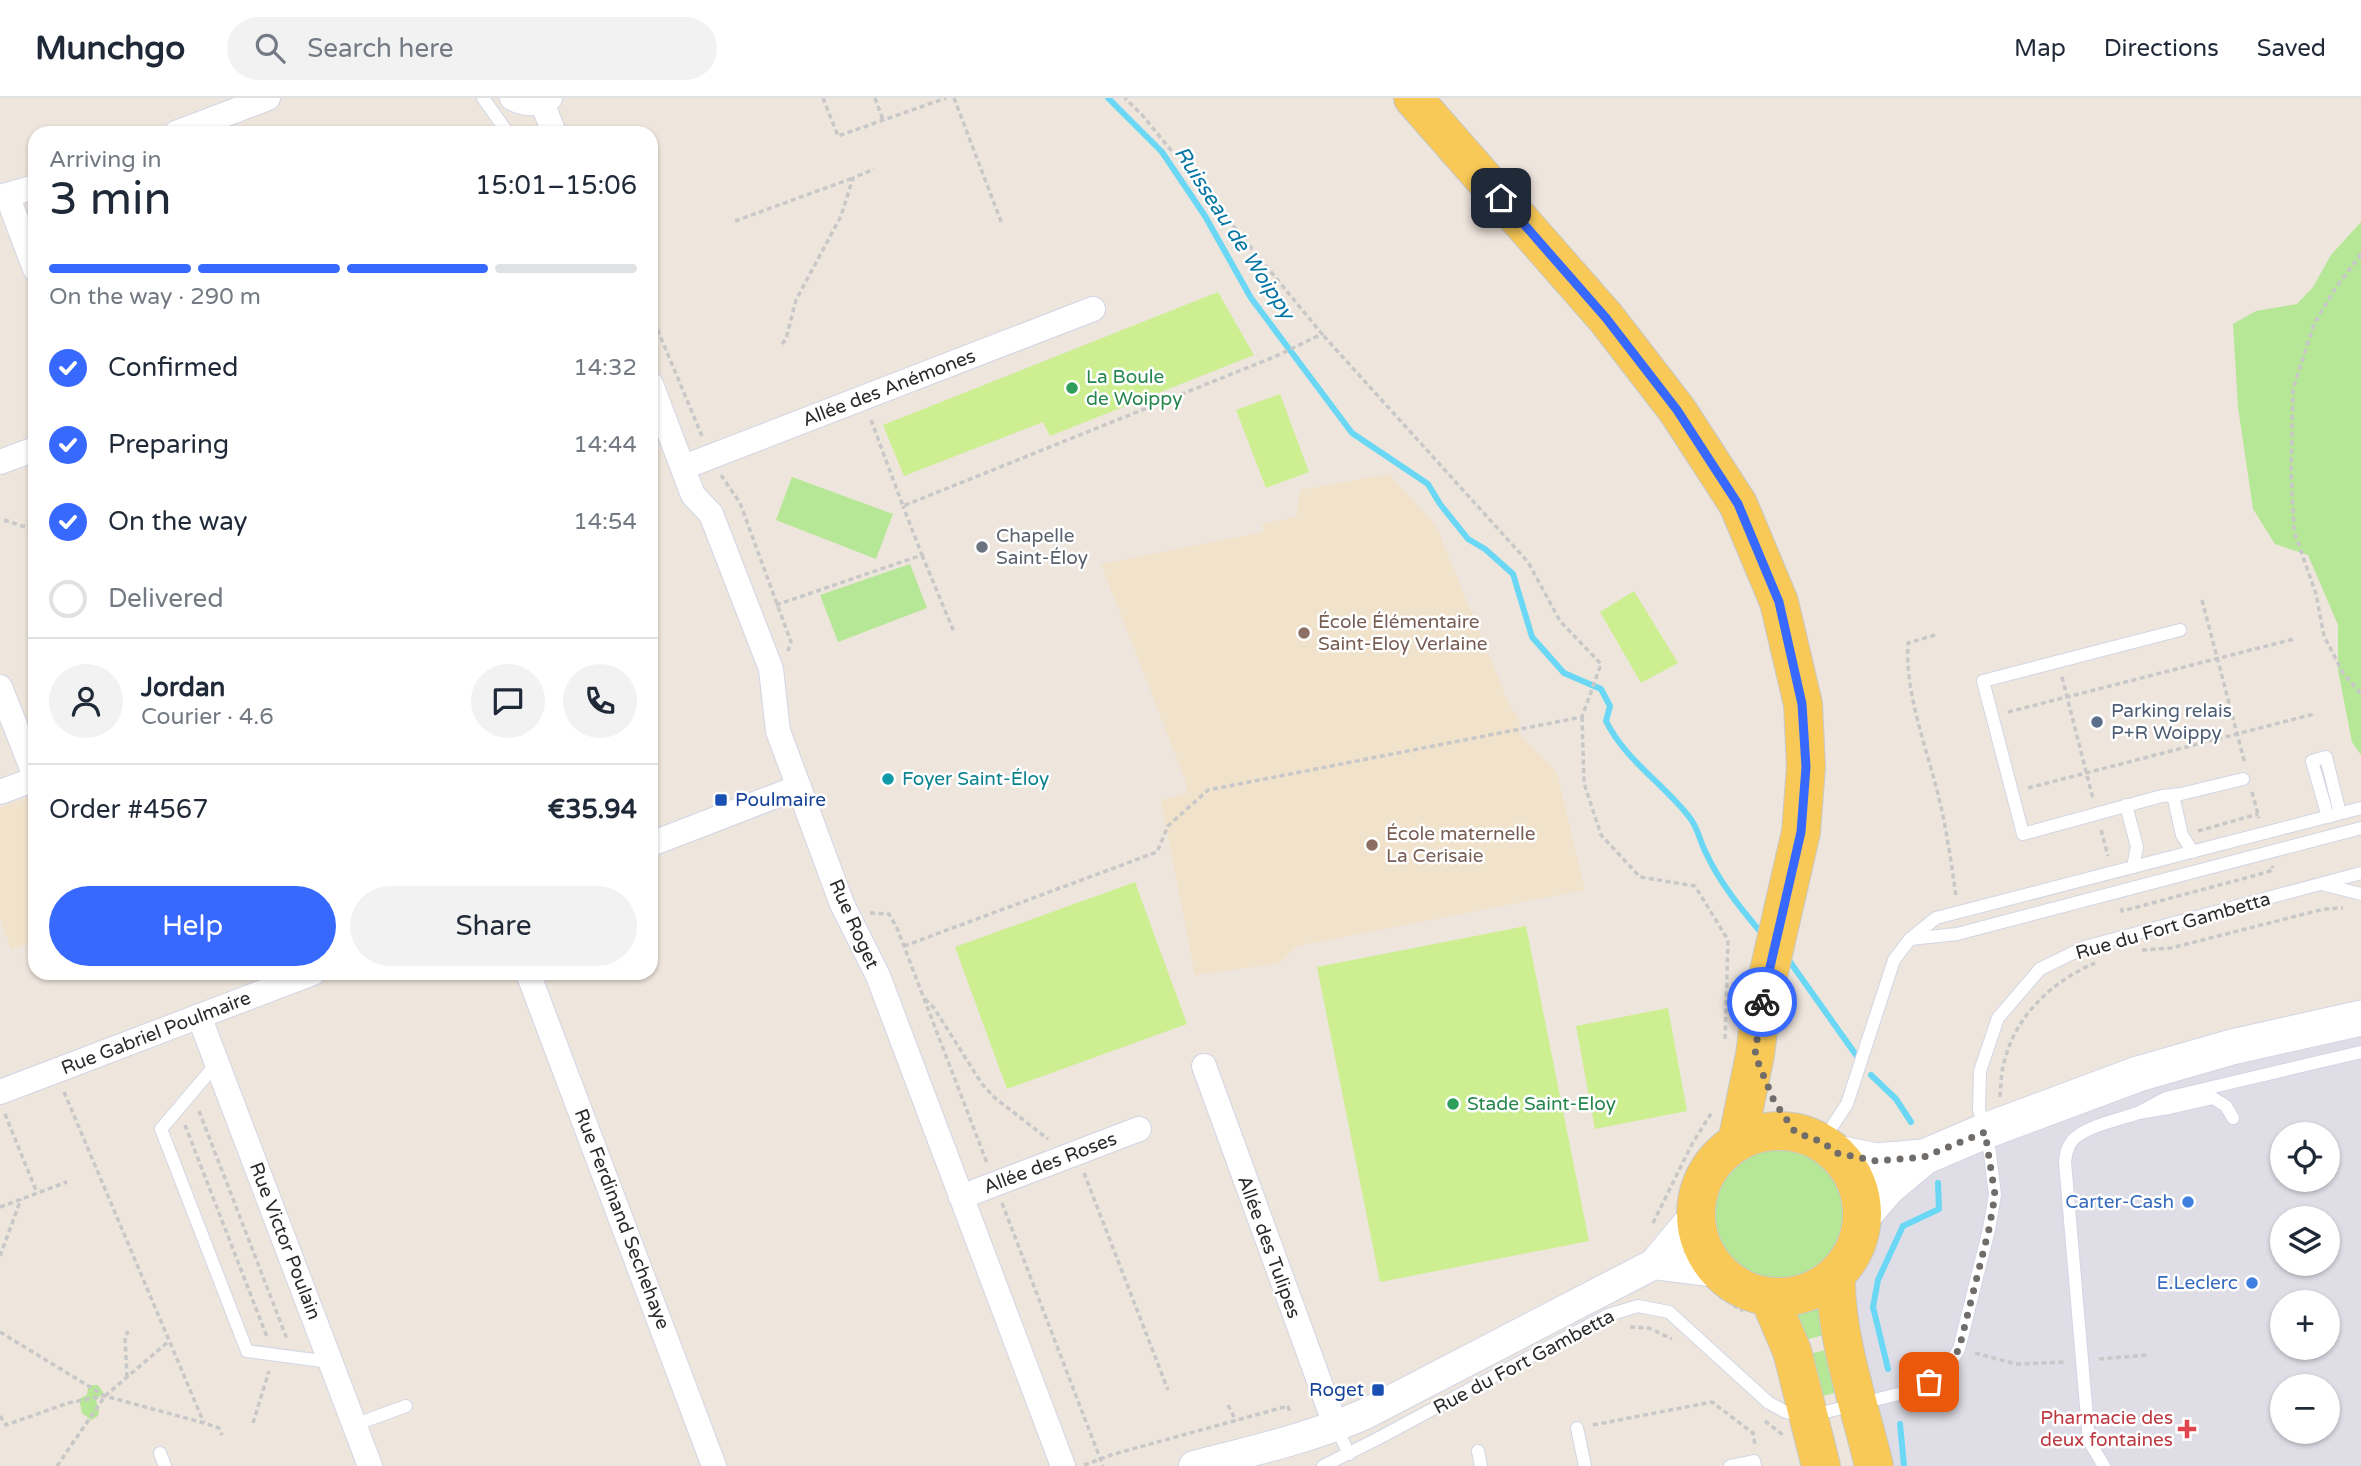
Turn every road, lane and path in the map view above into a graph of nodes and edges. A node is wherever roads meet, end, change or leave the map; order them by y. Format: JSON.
{"nodes":[{"id":1,"x":268,"y":98,"type":"edge"},
{"id":2,"x":483,"y":98,"type":"edge"},
{"id":3,"x":512,"y":98,"type":"edge"},
{"id":4,"x":823,"y":98,"type":"edge"},
{"id":5,"x":875,"y":98,"type":"edge"},
{"id":6,"x":946,"y":98,"type":"edge"},
{"id":7,"x":954,"y":98,"type":"edge"},
{"id":8,"x":1125,"y":98,"type":"edge"},
{"id":9,"x":1413,"y":98,"type":"edge"},
{"id":10,"x":546,"y":100,"type":"edge"},
{"id":11,"x":883,"y":120,"type":"junction"},
{"id":12,"x":194,"y":126,"type":"edge"},
{"id":13,"x":503,"y":126,"type":"edge"},
{"id":14,"x":552,"y":126,"type":"edge"},
{"id":15,"x":874,"y":169,"type":"dead end"},
{"id":16,"x":853,"y":178,"type":"junction"},
{"id":17,"x":28,"y":189,"type":"edge"},
{"id":18,"x":4,"y":196,"type":"edge"},
{"id":19,"x":735,"y":221,"type":"dead end"},
{"id":20,"x":1002,"y":224,"type":"dead end"},
{"id":21,"x":28,"y":253,"type":"edge"},
{"id":22,"x":2361,"y":254,"type":"edge"},
{"id":23,"x":1093,"y":309,"type":"dead end"},
{"id":24,"x":658,"y":331,"type":"edge"},
{"id":25,"x":1322,"y":334,"type":"junction"},
{"id":26,"x":782,"y":344,"type":"dead end"},
{"id":27,"x":863,"y":397,"type":"junction"},
{"id":28,"x":658,"y":402,"type":"edge"},
{"id":29,"x":28,"y":452,"type":"edge"},
{"id":30,"x":711,"y":456,"type":"junction"},
{"id":31,"x":0,"y":462,"type":"edge"},
{"id":32,"x":684,"y":467,"type":"junction"},
{"id":33,"x":903,"y":506,"type":"junction"},
{"id":34,"x":4,"y":520,"type":"dead end"},
{"id":35,"x":28,"y":528,"type":"edge"},
{"id":36,"x":922,"y":555,"type":"junction"},
{"id":37,"x":2202,"y":600,"type":"dead end"},
{"id":38,"x":776,"y":605,"type":"junction"},
{"id":39,"x":2180,"y":630,"type":"dead end"},
{"id":40,"x":954,"y":632,"type":"dead end"},
{"id":41,"x":1935,"y":635,"type":"dead end"},
{"id":42,"x":2294,"y":639,"type":"dead end"},
{"id":43,"x":788,"y":654,"type":"dead end"},
{"id":44,"x":2217,"y":658,"type":"junction"},
{"id":45,"x":2058,"y":662,"type":"junction"},
{"id":46,"x":0,"y":687,"type":"edge"},
{"id":47,"x":2361,"y":694,"type":"edge"},
{"id":48,"x":2067,"y":697,"type":"junction"},
{"id":49,"x":2314,"y":714,"type":"dead end"},
{"id":50,"x":1992,"y":716,"type":"junction"},
{"id":51,"x":1582,"y":717,"type":"junction"},
{"id":52,"x":2237,"y":734,"type":"junction"},
{"id":53,"x":28,"y":760,"type":"edge"},
{"id":54,"x":2087,"y":773,"type":"junction"},
{"id":55,"x":2244,"y":773,"type":"joint"},
{"id":56,"x":28,"y":781,"type":"edge"},
{"id":57,"x":799,"y":787,"type":"junction"},
{"id":58,"x":2252,"y":790,"type":"dead end"},
{"id":59,"x":0,"y":792,"type":"edge"},
{"id":60,"x":2012,"y":792,"type":"junction"},
{"id":61,"x":2172,"y":795,"type":"junction"},
{"id":62,"x":2126,"y":806,"type":"junction"},
{"id":63,"x":2361,"y":808,"type":"edge"},
{"id":64,"x":2097,"y":813,"type":"junction"},
{"id":65,"x":2334,"y":815,"type":"junction"},
{"id":66,"x":2361,"y":828,"type":"edge"},
{"id":67,"x":2263,"y":833,"type":"junction"},
{"id":68,"x":658,"y":841,"type":"edge"},
{"id":69,"x":2193,"y":852,"type":"junction"},
{"id":70,"x":2268,"y":852,"type":"junction"},
{"id":71,"x":2133,"y":867,"type":"junction"},
{"id":72,"x":2112,"y":872,"type":"junction"},
{"id":73,"x":2361,"y":873,"type":"edge"},
{"id":74,"x":2322,"y":884,"type":"junction"},
{"id":75,"x":2361,"y":894,"type":"edge"},
{"id":76,"x":2351,"y":908,"type":"dead end"},
{"id":77,"x":2122,"y":911,"type":"dead end"},
{"id":78,"x":867,"y":912,"type":"dead end"},
{"id":79,"x":1958,"y":912,"type":"junction"},
{"id":80,"x":1910,"y":939,"type":"junction"},
{"id":81,"x":904,"y":946,"type":"junction"},
{"id":82,"x":2133,"y":951,"type":"dead end"},
{"id":83,"x":2095,"y":963,"type":"dead end"},
{"id":84,"x":294,"y":980,"type":"edge"},
{"id":85,"x":531,"y":980,"type":"edge"},
{"id":86,"x":923,"y":996,"type":"junction"},
{"id":87,"x":199,"y":1016,"type":"junction"},
{"id":88,"x":2361,"y":1018,"type":"edge"},
{"id":89,"x":1740,"y":1051,"type":"junction"},
{"id":90,"x":2361,"y":1052,"type":"edge"},
{"id":91,"x":217,"y":1063,"type":"junction"},
{"id":92,"x":1204,"y":1066,"type":"dead end"},
{"id":93,"x":55,"y":1071,"type":"junction"},
{"id":94,"x":0,"y":1092,"type":"edge"},
{"id":95,"x":192,"y":1093,"type":"junction"},
{"id":96,"x":0,"y":1102,"type":"edge"},
{"id":97,"x":1718,"y":1102,"type":"dead end"},
{"id":98,"x":178,"y":1109,"type":"junction"},
{"id":99,"x":2138,"y":1113,"type":"junction"},
{"id":100,"x":1992,"y":1117,"type":"junction"},
{"id":101,"x":2233,"y":1118,"type":"dead end"},
{"id":102,"x":1139,"y":1129,"type":"dead end"},
{"id":103,"x":1737,"y":1142,"type":"junction"},
{"id":104,"x":1818,"y":1142,"type":"junction"},
{"id":105,"x":1076,"y":1153,"type":"junction"},
{"id":106,"x":1924,"y":1157,"type":"junction"},
{"id":107,"x":67,"y":1182,"type":"dead end"},
{"id":108,"x":995,"y":1184,"type":"junction"},
{"id":109,"x":37,"y":1193,"type":"junction"},
{"id":110,"x":961,"y":1197,"type":"junction"},
{"id":111,"x":21,"y":1199,"type":"junction"},
{"id":112,"x":0,"y":1207,"type":"edge"},
{"id":113,"x":1695,"y":1215,"type":"junction"},
{"id":114,"x":1863,"y":1216,"type":"junction"},
{"id":115,"x":1651,"y":1228,"type":"dead end"},
{"id":116,"x":0,"y":1256,"type":"edge"},
{"id":117,"x":1654,"y":1264,"type":"junction"},
{"id":118,"x":1836,"y":1276,"type":"junction"},
{"id":119,"x":1717,"y":1283,"type":"junction"},
{"id":120,"x":1757,"y":1305,"type":"junction"},
{"id":121,"x":1624,"y":1327,"type":"dead end"},
{"id":122,"x":128,"y":1331,"type":"dead end"},
{"id":123,"x":0,"y":1332,"type":"edge"},
{"id":124,"x":1674,"y":1340,"type":"dead end"},
{"id":125,"x":169,"y":1341,"type":"junction"},
{"id":126,"x":1959,"y":1349,"type":"junction"},
{"id":127,"x":273,"y":1354,"type":"junction"},
{"id":128,"x":2147,"y":1355,"type":"dead end"},
{"id":129,"x":294,"y":1357,"type":"junction"},
{"id":130,"x":2083,"y":1361,"type":"junction"},
{"id":131,"x":330,"y":1362,"type":"junction"},
{"id":132,"x":127,"y":1377,"type":"junction"},
{"id":133,"x":1168,"y":1390,"type":"dead end"},
{"id":134,"x":106,"y":1396,"type":"junction"},
{"id":135,"x":1860,"y":1404,"type":"junction"},
{"id":136,"x":1228,"y":1405,"type":"dead end"},
{"id":137,"x":406,"y":1406,"type":"dead end"},
{"id":138,"x":1758,"y":1415,"type":"dead end"},
{"id":139,"x":0,"y":1416,"type":"edge"},
{"id":140,"x":1236,"y":1421,"type":"junction"},
{"id":141,"x":204,"y":1423,"type":"junction"},
{"id":142,"x":253,"y":1423,"type":"dead end"},
{"id":143,"x":355,"y":1425,"type":"junction"},
{"id":144,"x":1798,"y":1426,"type":"junction"},
{"id":145,"x":1336,"y":1427,"type":"junction"},
{"id":146,"x":1577,"y":1428,"type":"joint"},
{"id":147,"x":222,"y":1435,"type":"dead end"},
{"id":148,"x":1297,"y":1439,"type":"junction"},
{"id":149,"x":1478,"y":1451,"type":"dead end"},
{"id":150,"x":160,"y":1453,"type":"dead end"},
{"id":151,"x":1349,"y":1454,"type":"junction"},
{"id":152,"x":1101,"y":1459,"type":"junction"},
{"id":153,"x":1755,"y":1464,"type":"edge"},
{"id":154,"x":57,"y":1466,"type":"edge"},
{"id":155,"x":165,"y":1466,"type":"edge"},
{"id":156,"x":370,"y":1466,"type":"edge"},
{"id":157,"x":714,"y":1466,"type":"edge"},
{"id":158,"x":1063,"y":1466,"type":"edge"},
{"id":159,"x":1082,"y":1466,"type":"edge"},
{"id":160,"x":1103,"y":1466,"type":"edge"},
{"id":161,"x":1194,"y":1466,"type":"edge"},
{"id":162,"x":1323,"y":1466,"type":"edge"},
{"id":163,"x":1481,"y":1466,"type":"edge"},
{"id":164,"x":1585,"y":1466,"type":"edge"},
{"id":165,"x":1730,"y":1466,"type":"edge"},
{"id":166,"x":1821,"y":1466,"type":"edge"},
{"id":167,"x":1874,"y":1466,"type":"edge"},
{"id":168,"x":2104,"y":1466,"type":"edge"}],
"edges":[{"from":1,"to":12,"type":"street"},
{"from":2,"to":13,"type":"lane"},
{"from":3,"to":10,"type":"street"},
{"from":4,"to":11,"type":"path"},
{"from":5,"to":11,"type":"path"},
{"from":6,"to":11,"type":"path"},
{"from":7,"to":20,"type":"path"},
{"from":8,"to":25,"type":"path"},
{"from":9,"to":89,"type":"main road"},
{"from":10,"to":14,"type":"street"},
{"from":15,"to":16,"type":"path"},
{"from":16,"to":19,"type":"path"},
{"from":16,"to":26,"type":"path"},
{"from":17,"to":18,"type":"street"},
{"from":18,"to":21,"type":"street"},
{"from":22,"to":47,"type":"path"},
{"from":23,"to":27,"type":"street","name":"Allée des Anémones"},
{"from":24,"to":30,"type":"path"},
{"from":25,"to":33,"type":"path"},
{"from":25,"to":51,"type":"path"},
{"from":27,"to":30,"type":"street","name":"Allée des Anémones"},
{"from":27,"to":33,"type":"path"},
{"from":28,"to":32,"type":"street","name":"Rue Roget"},
{"from":29,"to":31,"type":"street"},
{"from":30,"to":32,"type":"street","name":"Allée des Anémones"},
{"from":30,"to":38,"type":"path"},
{"from":32,"to":57,"type":"street","name":"Rue Roget"},
{"from":33,"to":36,"type":"path"},
{"from":34,"to":35,"type":"path"},
{"from":36,"to":38,"type":"path"},
{"from":36,"to":40,"type":"path"},
{"from":37,"to":44,"type":"path"},
{"from":38,"to":43,"type":"path"},
{"from":39,"to":45,"type":"lane"},
{"from":41,"to":79,"type":"path"},
{"from":42,"to":44,"type":"path"},
{"from":44,"to":48,"type":"path"},
{"from":44,"to":52,"type":"path"},
{"from":45,"to":48,"type":"path"},
{"from":45,"to":50,"type":"lane"},
{"from":46,"to":53,"type":"street"},
{"from":48,"to":50,"type":"path"},
{"from":48,"to":54,"type":"path"},
{"from":49,"to":52,"type":"path"},
{"from":50,"to":60,"type":"lane"},
{"from":51,"to":81,"type":"path"},
{"from":51,"to":89,"type":"path"},
{"from":52,"to":54,"type":"path"},
{"from":52,"to":55,"type":"path"},
{"from":54,"to":60,"type":"path"},
{"from":54,"to":64,"type":"path"},
{"from":55,"to":61,"type":"lane"},
{"from":56,"to":59,"type":"street"},
{"from":57,"to":68,"type":"street"},
{"from":57,"to":110,"type":"street","name":"Rue Roget"},
{"from":58,"to":67,"type":"path"},
{"from":60,"to":64,"type":"lane"},
{"from":61,"to":62,"type":"lane"},
{"from":61,"to":69,"type":"lane"},
{"from":62,"to":64,"type":"lane"},
{"from":62,"to":71,"type":"lane"},
{"from":63,"to":65,"type":"lane"},
{"from":64,"to":72,"type":"path"},
{"from":65,"to":65,"type":"lane"},
{"from":65,"to":67,"type":"lane"},
{"from":66,"to":70,"type":"lane"},
{"from":67,"to":69,"type":"lane"},
{"from":69,"to":71,"type":"lane"},
{"from":70,"to":77,"type":"path"},
{"from":70,"to":80,"type":"lane"},
{"from":71,"to":72,"type":"lane"},
{"from":72,"to":79,"type":"lane"},
{"from":73,"to":74,"type":"lane","name":"Rue du Fort Gambetta"},
{"from":74,"to":75,"type":"lane"},
{"from":74,"to":100,"type":"lane","name":"Rue du Fort Gambetta"},
{"from":76,"to":82,"type":"path"},
{"from":78,"to":81,"type":"path"},
{"from":79,"to":80,"type":"lane"},
{"from":80,"to":104,"type":"lane"},
{"from":81,"to":86,"type":"path"},
{"from":83,"to":100,"type":"path"},
{"from":84,"to":87,"type":"street","name":"Rue Gabriel Poulmaire"},
{"from":85,"to":157,"type":"street","name":"Rue Ferdinand Sechehaye"},
{"from":86,"to":105,"type":"path"},
{"from":86,"to":108,"type":"path"},
{"from":87,"to":91,"type":"street","name":"Rue Victor Poulain"},
{"from":87,"to":93,"type":"street","name":"Rue Gabriel Poulmaire"},
{"from":88,"to":100,"type":"main road"},
{"from":89,"to":103,"type":"main road"},
{"from":89,"to":104,"type":"main road"},
{"from":90,"to":99,"type":"lane"},
{"from":91,"to":95,"type":"lane"},
{"from":91,"to":131,"type":"street","name":"Rue Victor Poulain"},
{"from":92,"to":145,"type":"street","name":"Allée des Tulipes"},
{"from":93,"to":94,"type":"street","name":"Rue Gabriel Poulmaire"},
{"from":93,"to":125,"type":"path"},
{"from":95,"to":98,"type":"lane"},
{"from":95,"to":129,"type":"path"},
{"from":96,"to":109,"type":"path"},
{"from":97,"to":115,"type":"path"},
{"from":98,"to":127,"type":"path"},
{"from":98,"to":127,"type":"lane"},
{"from":99,"to":101,"type":"lane"},
{"from":99,"to":130,"type":"lane"},
{"from":100,"to":106,"type":"main road"},
{"from":100,"to":126,"type":"lane","name":"Rue du Fort Gambetta"},
{"from":102,"to":105,"type":"street","name":"Allée des Roses"},
{"from":103,"to":104,"type":"main road"},
{"from":103,"to":113,"type":"main road"},
{"from":104,"to":106,"type":"main road"},
{"from":104,"to":114,"type":"main road"},
{"from":105,"to":108,"type":"street","name":"Allée des Roses"},
{"from":105,"to":133,"type":"path"},
{"from":106,"to":114,"type":"main road"},
{"from":107,"to":109,"type":"path"},
{"from":108,"to":110,"type":"street","name":"Allée des Roses"},
{"from":108,"to":152,"type":"path"},
{"from":109,"to":111,"type":"path"},
{"from":110,"to":158,"type":"street","name":"Rue Roget"},
{"from":111,"to":112,"type":"path"},
{"from":111,"to":116,"type":"path"},
{"from":113,"to":117,"type":"street","name":"Rue du Fort Gambetta"},
{"from":113,"to":119,"type":"main road"},
{"from":114,"to":118,"type":"main road"},
{"from":117,"to":119,"type":"street"},
{"from":117,"to":145,"type":"street","name":"Rue du Fort Gambetta"},
{"from":118,"to":120,"type":"main road"},
{"from":118,"to":135,"type":"main road"},
{"from":119,"to":120,"type":"path"},
{"from":119,"to":120,"type":"main road"},
{"from":120,"to":144,"type":"main road"},
{"from":121,"to":124,"type":"path"},
{"from":122,"to":132,"type":"path"},
{"from":123,"to":134,"type":"path"},
{"from":125,"to":132,"type":"path"},
{"from":125,"to":141,"type":"path"},
{"from":126,"to":130,"type":"path"},
{"from":126,"to":135,"type":"lane","name":"Rue du Fort Gambetta"},
{"from":127,"to":129,"type":"lane"},
{"from":127,"to":142,"type":"path"},
{"from":128,"to":130,"type":"path"},
{"from":129,"to":131,"type":"lane"},
{"from":130,"to":168,"type":"lane"},
{"from":131,"to":143,"type":"street","name":"Rue Victor Poulain"},
{"from":132,"to":134,"type":"path"},
{"from":134,"to":139,"type":"path"},
{"from":134,"to":141,"type":"path"},
{"from":134,"to":154,"type":"path"},
{"from":135,"to":144,"type":"lane","name":"Rue du Fort Gambetta"},
{"from":135,"to":167,"type":"main road"},
{"from":136,"to":140,"type":"path"},
{"from":137,"to":143,"type":"lane"},
{"from":138,"to":144,"type":"path"},
{"from":140,"to":148,"type":"path"},
{"from":140,"to":152,"type":"path"},
{"from":141,"to":147,"type":"path"},
{"from":143,"to":156,"type":"street","name":"Rue Victor Poulain"},
{"from":144,"to":151,"type":"lane","name":"Rue du Fort Gambetta"},
{"from":144,"to":166,"type":"main road"},
{"from":145,"to":148,"type":"street","name":"Rue du Fort Gambetta"},
{"from":145,"to":151,"type":"lane"},
{"from":146,"to":153,"type":"path"},
{"from":146,"to":164,"type":"lane"},
{"from":148,"to":161,"type":"street","name":"Rue du Fort Gambetta"},
{"from":149,"to":163,"type":"lane"},
{"from":150,"to":155,"type":"lane"},
{"from":151,"to":162,"type":"lane","name":"Rue du Fort Gambetta"},
{"from":152,"to":159,"type":"path"},
{"from":152,"to":160,"type":"path"},
{"from":153,"to":165,"type":"lane"}]}
